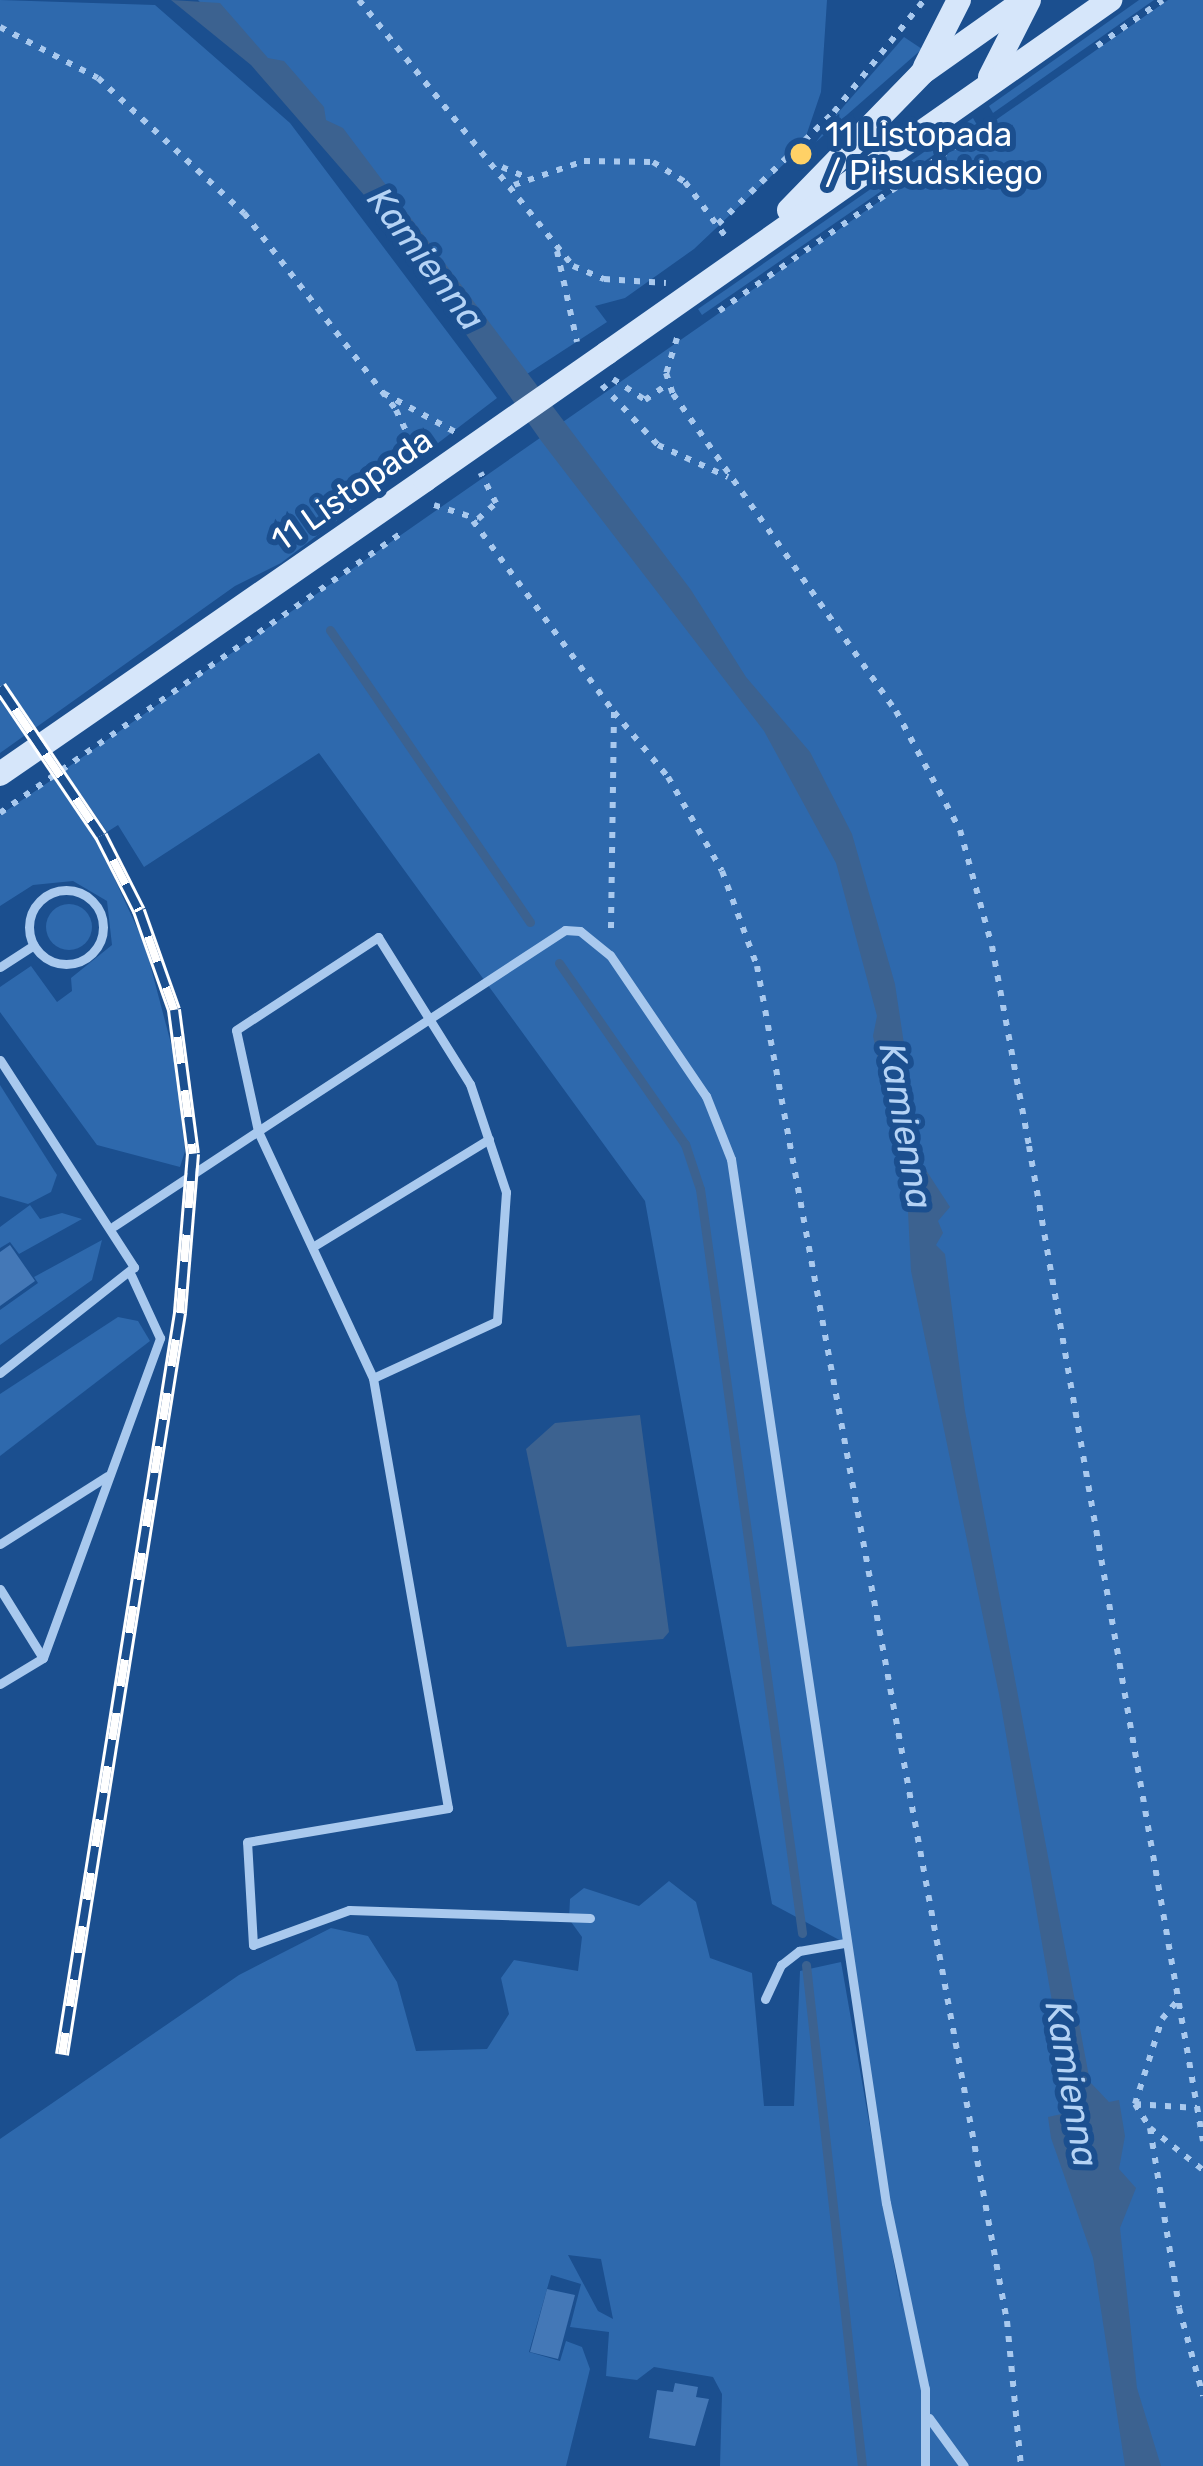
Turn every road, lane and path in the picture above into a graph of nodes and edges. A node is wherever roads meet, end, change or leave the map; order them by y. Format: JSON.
{"nodes":[{"id":1,"x":359,"y":0,"type":"edge"},
{"id":2,"x":924,"y":0,"type":"edge"},
{"id":3,"x":959,"y":0,"type":"edge"},
{"id":4,"x":1028,"y":0,"type":"edge"},
{"id":5,"x":1110,"y":0,"type":"edge"},
{"id":6,"x":0,"y":27,"type":"edge"},
{"id":7,"x":922,"y":73,"type":"junction"},
{"id":8,"x":982,"y":90,"type":"junction"},
{"id":9,"x":496,"y":163,"type":"junction"},
{"id":10,"x":526,"y":177,"type":"junction"},
{"id":11,"x":514,"y":185,"type":"junction"},
{"id":12,"x":718,"y":224,"type":"junction"},
{"id":13,"x":740,"y":257,"type":"junction"},
{"id":14,"x":683,"y":300,"type":"junction"},
{"id":15,"x":677,"y":338,"type":"dead end"},
{"id":16,"x":669,"y":382,"type":"junction"},
{"id":17,"x":645,"y":400,"type":"dead end"},
{"id":18,"x":433,"y":495,"type":"junction"},
{"id":19,"x":495,"y":507,"type":"dead end"},
{"id":20,"x":420,"y":517,"type":"dead end"},
{"id":21,"x":473,"y":521,"type":"junction"},
{"id":22,"x":406,"y":529,"type":"dead end"},
{"id":23,"x":614,"y":712,"type":"junction"},
{"id":24,"x":0,"y":774,"type":"edge"},
{"id":25,"x":0,"y":813,"type":"edge"},
{"id":26,"x":34,"y":945,"type":"junction"},
{"id":27,"x":610,"y":955,"type":"junction"},
{"id":28,"x":0,"y":967,"type":"edge"},
{"id":29,"x":428,"y":1016,"type":"junction"},
{"id":30,"x":0,"y":1060,"type":"edge"},
{"id":31,"x":258,"y":1131,"type":"junction"},
{"id":32,"x":489,"y":1138,"type":"junction"},
{"id":33,"x":114,"y":1226,"type":"junction"},
{"id":34,"x":314,"y":1246,"type":"junction"},
{"id":35,"x":130,"y":1275,"type":"junction"},
{"id":36,"x":0,"y":1373,"type":"edge"},
{"id":37,"x":373,"y":1378,"type":"junction"},
{"id":38,"x":110,"y":1474,"type":"junction"},
{"id":39,"x":0,"y":1544,"type":"edge"},
{"id":40,"x":0,"y":1589,"type":"edge"},
{"id":41,"x":43,"y":1658,"type":"junction"},
{"id":42,"x":0,"y":1684,"type":"edge"},
{"id":43,"x":590,"y":1918,"type":"dead end"},
{"id":44,"x":845,"y":1942,"type":"junction"},
{"id":45,"x":765,"y":1999,"type":"dead end"},
{"id":46,"x":1178,"y":2000,"type":"junction"},
{"id":47,"x":1135,"y":2104,"type":"junction"},
{"id":48,"x":1197,"y":2108,"type":"junction"},
{"id":49,"x":1150,"y":2128,"type":"junction"},
{"id":50,"x":1203,"y":2141,"type":"edge"},
{"id":51,"x":1203,"y":2170,"type":"edge"},
{"id":52,"x":1203,"y":2396,"type":"edge"},
{"id":53,"x":929,"y":2418,"type":"junction"},
{"id":54,"x":925,"y":2466,"type":"edge"},
{"id":55,"x":964,"y":2466,"type":"edge"},
{"id":56,"x":1021,"y":2466,"type":"edge"}],
"edges":[{"from":1,"to":9,"type":"path"},
{"from":2,"to":12,"type":"path"},
{"from":3,"to":7,"type":"street"},
{"from":4,"to":7,"type":"street","name":"11 Listopada"},
{"from":4,"to":8,"type":"street"},
{"from":5,"to":8,"type":"street","name":"11 Listopada"},
{"from":6,"to":18,"type":"path"},
{"from":7,"to":13,"type":"street","name":"11 Listopada"},
{"from":8,"to":13,"type":"street","name":"11 Listopada"},
{"from":9,"to":10,"type":"path"},
{"from":9,"to":11,"type":"path"},
{"from":10,"to":11,"type":"path"},
{"from":10,"to":12,"type":"path"},
{"from":11,"to":14,"type":"path"},
{"from":12,"to":13,"type":"path"},
{"from":13,"to":14,"type":"street","name":"11 Listopada"},
{"from":14,"to":18,"type":"street","name":"11 Listopada","bridge":true},
{"from":15,"to":16,"type":"path"},
{"from":16,"to":17,"type":"path"},
{"from":16,"to":46,"type":"path"},
{"from":18,"to":20,"type":"path"},
{"from":18,"to":21,"type":"path"},
{"from":18,"to":24,"type":"street","name":"11 Listopada"},
{"from":19,"to":21,"type":"path"},
{"from":21,"to":23,"type":"path"},
{"from":22,"to":25,"type":"path"},
{"from":23,"to":27,"type":"path"},
{"from":23,"to":56,"type":"path"},
{"from":26,"to":26,"type":"lane"},
{"from":26,"to":28,"type":"lane"},
{"from":27,"to":29,"type":"lane"},
{"from":27,"to":44,"type":"lane"},
{"from":29,"to":31,"type":"lane"},
{"from":29,"to":31,"type":"lane"},
{"from":29,"to":32,"type":"lane"},
{"from":30,"to":33,"type":"lane"},
{"from":31,"to":33,"type":"lane"},
{"from":31,"to":34,"type":"lane"},
{"from":32,"to":34,"type":"lane"},
{"from":32,"to":37,"type":"lane"},
{"from":33,"to":35,"type":"lane"},
{"from":34,"to":37,"type":"lane"},
{"from":35,"to":36,"type":"lane"},
{"from":35,"to":38,"type":"lane"},
{"from":37,"to":43,"type":"lane"},
{"from":38,"to":39,"type":"lane"},
{"from":38,"to":41,"type":"lane"},
{"from":40,"to":41,"type":"lane"},
{"from":41,"to":42,"type":"lane"},
{"from":44,"to":45,"type":"lane"},
{"from":44,"to":53,"type":"lane"},
{"from":46,"to":47,"type":"path"},
{"from":46,"to":48,"type":"path"},
{"from":47,"to":48,"type":"path"},
{"from":47,"to":49,"type":"path"},
{"from":48,"to":50,"type":"path"},
{"from":49,"to":51,"type":"path"},
{"from":49,"to":52,"type":"path"},
{"from":53,"to":54,"type":"lane"},
{"from":53,"to":55,"type":"lane"}]}
